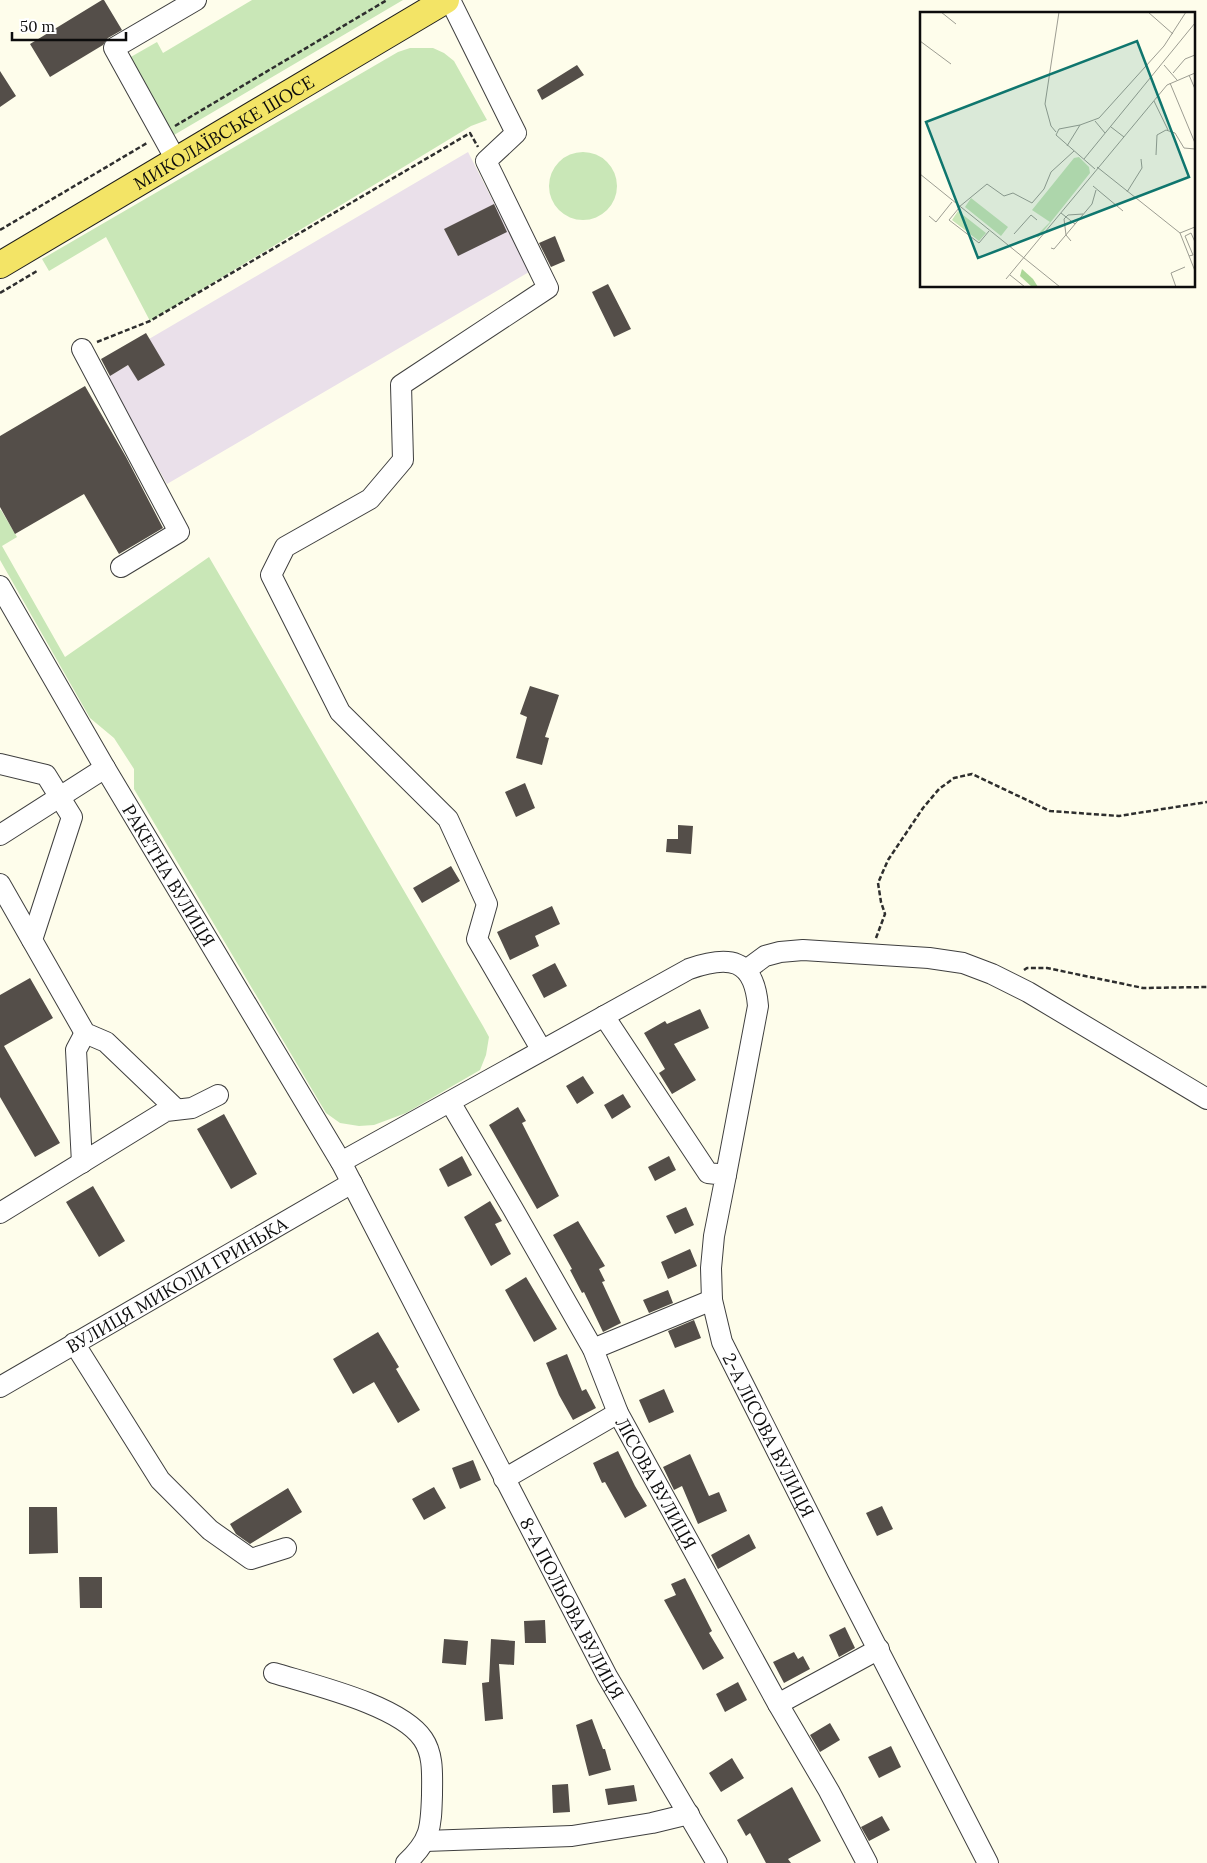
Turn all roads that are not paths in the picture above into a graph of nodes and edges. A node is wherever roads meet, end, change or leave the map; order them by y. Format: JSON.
{"nodes":[{"id":1,"x":196,"y":0,"type":"edge"},
{"id":2,"x":445,"y":1,"type":"edge"},
{"id":3,"x":176,"y":160,"type":"junction"},
{"id":4,"x":0,"y":265,"type":"edge"},
{"id":5,"x":82,"y":349,"type":"road end"},
{"id":6,"x":121,"y":567,"type":"dead end"},
{"id":7,"x":0,"y":586,"type":"edge"},
{"id":8,"x":0,"y":764,"type":"edge"},
{"id":9,"x":105,"y":768,"type":"junction"},
{"id":10,"x":60,"y":798,"type":"junction"},
{"id":11,"x":0,"y":835,"type":"edge"},
{"id":12,"x":0,"y":884,"type":"edge"},
{"id":13,"x":32,"y":940,"type":"junction"},
{"id":14,"x":746,"y":970,"type":"junction"},
{"id":15,"x":604,"y":1016,"type":"junction"},
{"id":16,"x":85,"y":1034,"type":"junction"},
{"id":17,"x":541,"y":1050,"type":"junction"},
{"id":18,"x":218,"y":1095,"type":"dead end"},
{"id":19,"x":1207,"y":1099,"type":"edge"},
{"id":20,"x":450,"y":1102,"type":"junction"},
{"id":21,"x":176,"y":1109,"type":"junction"},
{"id":22,"x":341,"y":1162,"type":"junction"},
{"id":23,"x":82,"y":1163,"type":"junction"},
{"id":24,"x":726,"y":1175,"type":"junction"},
{"id":25,"x":352,"y":1182,"type":"junction"},
{"id":26,"x":0,"y":1213,"type":"edge"},
{"id":27,"x":712,"y":1300,"type":"junction"},
{"id":28,"x":74,"y":1343,"type":"junction"},
{"id":29,"x":593,"y":1349,"type":"junction"},
{"id":30,"x":0,"y":1387,"type":"edge"},
{"id":31,"x":618,"y":1413,"type":"junction"},
{"id":32,"x":504,"y":1480,"type":"junction"},
{"id":33,"x":286,"y":1548,"type":"dead end"},
{"id":34,"x":879,"y":1649,"type":"junction"},
{"id":35,"x":274,"y":1673,"type":"dead end"},
{"id":36,"x":778,"y":1704,"type":"junction"},
{"id":37,"x":689,"y":1814,"type":"junction"},
{"id":38,"x":425,"y":1841,"type":"junction"},
{"id":39,"x":406,"y":1863,"type":"edge"},
{"id":40,"x":717,"y":1863,"type":"edge"},
{"id":41,"x":866,"y":1863,"type":"edge"},
{"id":42,"x":988,"y":1863,"type":"edge"}],
"edges":[{"from":1,"to":3,"type":"street"},
{"from":2,"to":3,"type":"main road","name":"МИКОЛАЇВСЬКЕ ШОСЕ"},
{"from":2,"to":17,"type":"street"},
{"from":3,"to":4,"type":"main road","name":"МИКОЛАЇВСЬКЕ ШОСЕ"},
{"from":5,"to":6,"type":"street"},
{"from":7,"to":9,"type":"street","name":"РАКЕТНА ВУЛИЦЯ"},
{"from":8,"to":10,"type":"street"},
{"from":9,"to":10,"type":"street"},
{"from":9,"to":22,"type":"street","name":"РАКЕТНА ВУЛИЦЯ"},
{"from":10,"to":11,"type":"street"},
{"from":10,"to":13,"type":"street"},
{"from":12,"to":13,"type":"street"},
{"from":13,"to":16,"type":"street"},
{"from":14,"to":15,"type":"street"},
{"from":14,"to":19,"type":"street"},
{"from":14,"to":24,"type":"street","name":"2-А ЛІСОВА ВУЛИЦЯ"},
{"from":15,"to":17,"type":"street"},
{"from":15,"to":24,"type":"street"},
{"from":16,"to":21,"type":"street"},
{"from":16,"to":23,"type":"street"},
{"from":17,"to":20,"type":"street"},
{"from":18,"to":21,"type":"street"},
{"from":20,"to":22,"type":"street"},
{"from":20,"to":29,"type":"street","name":"ЛІСОВА ВУЛИЦЯ"},
{"from":21,"to":23,"type":"street"},
{"from":22,"to":25,"type":"street","name":"8-А ПОЛЬОВА ВУЛИЦЯ"},
{"from":23,"to":26,"type":"street"},
{"from":24,"to":27,"type":"street","name":"2-А ЛІСОВА ВУЛИЦЯ"},
{"from":25,"to":28,"type":"street","name":"ВУЛИЦЯ МИКОЛИ ГРИНЬКА"},
{"from":25,"to":32,"type":"street","name":"8-А ПОЛЬОВА ВУЛИЦЯ"},
{"from":27,"to":29,"type":"street"},
{"from":27,"to":34,"type":"street","name":"2-А ЛІСОВА ВУЛИЦЯ"},
{"from":28,"to":30,"type":"street","name":"ВУЛИЦЯ МИКОЛИ ГРИНЬКА"},
{"from":28,"to":33,"type":"street"},
{"from":29,"to":31,"type":"street","name":"ЛІСОВА ВУЛИЦЯ"},
{"from":31,"to":32,"type":"street"},
{"from":31,"to":36,"type":"street","name":"ЛІСОВА ВУЛИЦЯ"},
{"from":32,"to":37,"type":"street","name":"8-А ПОЛЬОВА ВУЛИЦЯ"},
{"from":34,"to":36,"type":"street"},
{"from":34,"to":42,"type":"street","name":"2-А ЛІСОВА ВУЛИЦЯ"},
{"from":35,"to":38,"type":"street"},
{"from":36,"to":41,"type":"street","name":"ЛІСОВА ВУЛИЦЯ"},
{"from":37,"to":38,"type":"street"},
{"from":37,"to":40,"type":"street","name":"8-А ПОЛЬОВА ВУЛИЦЯ"},
{"from":38,"to":39,"type":"street"}]}
